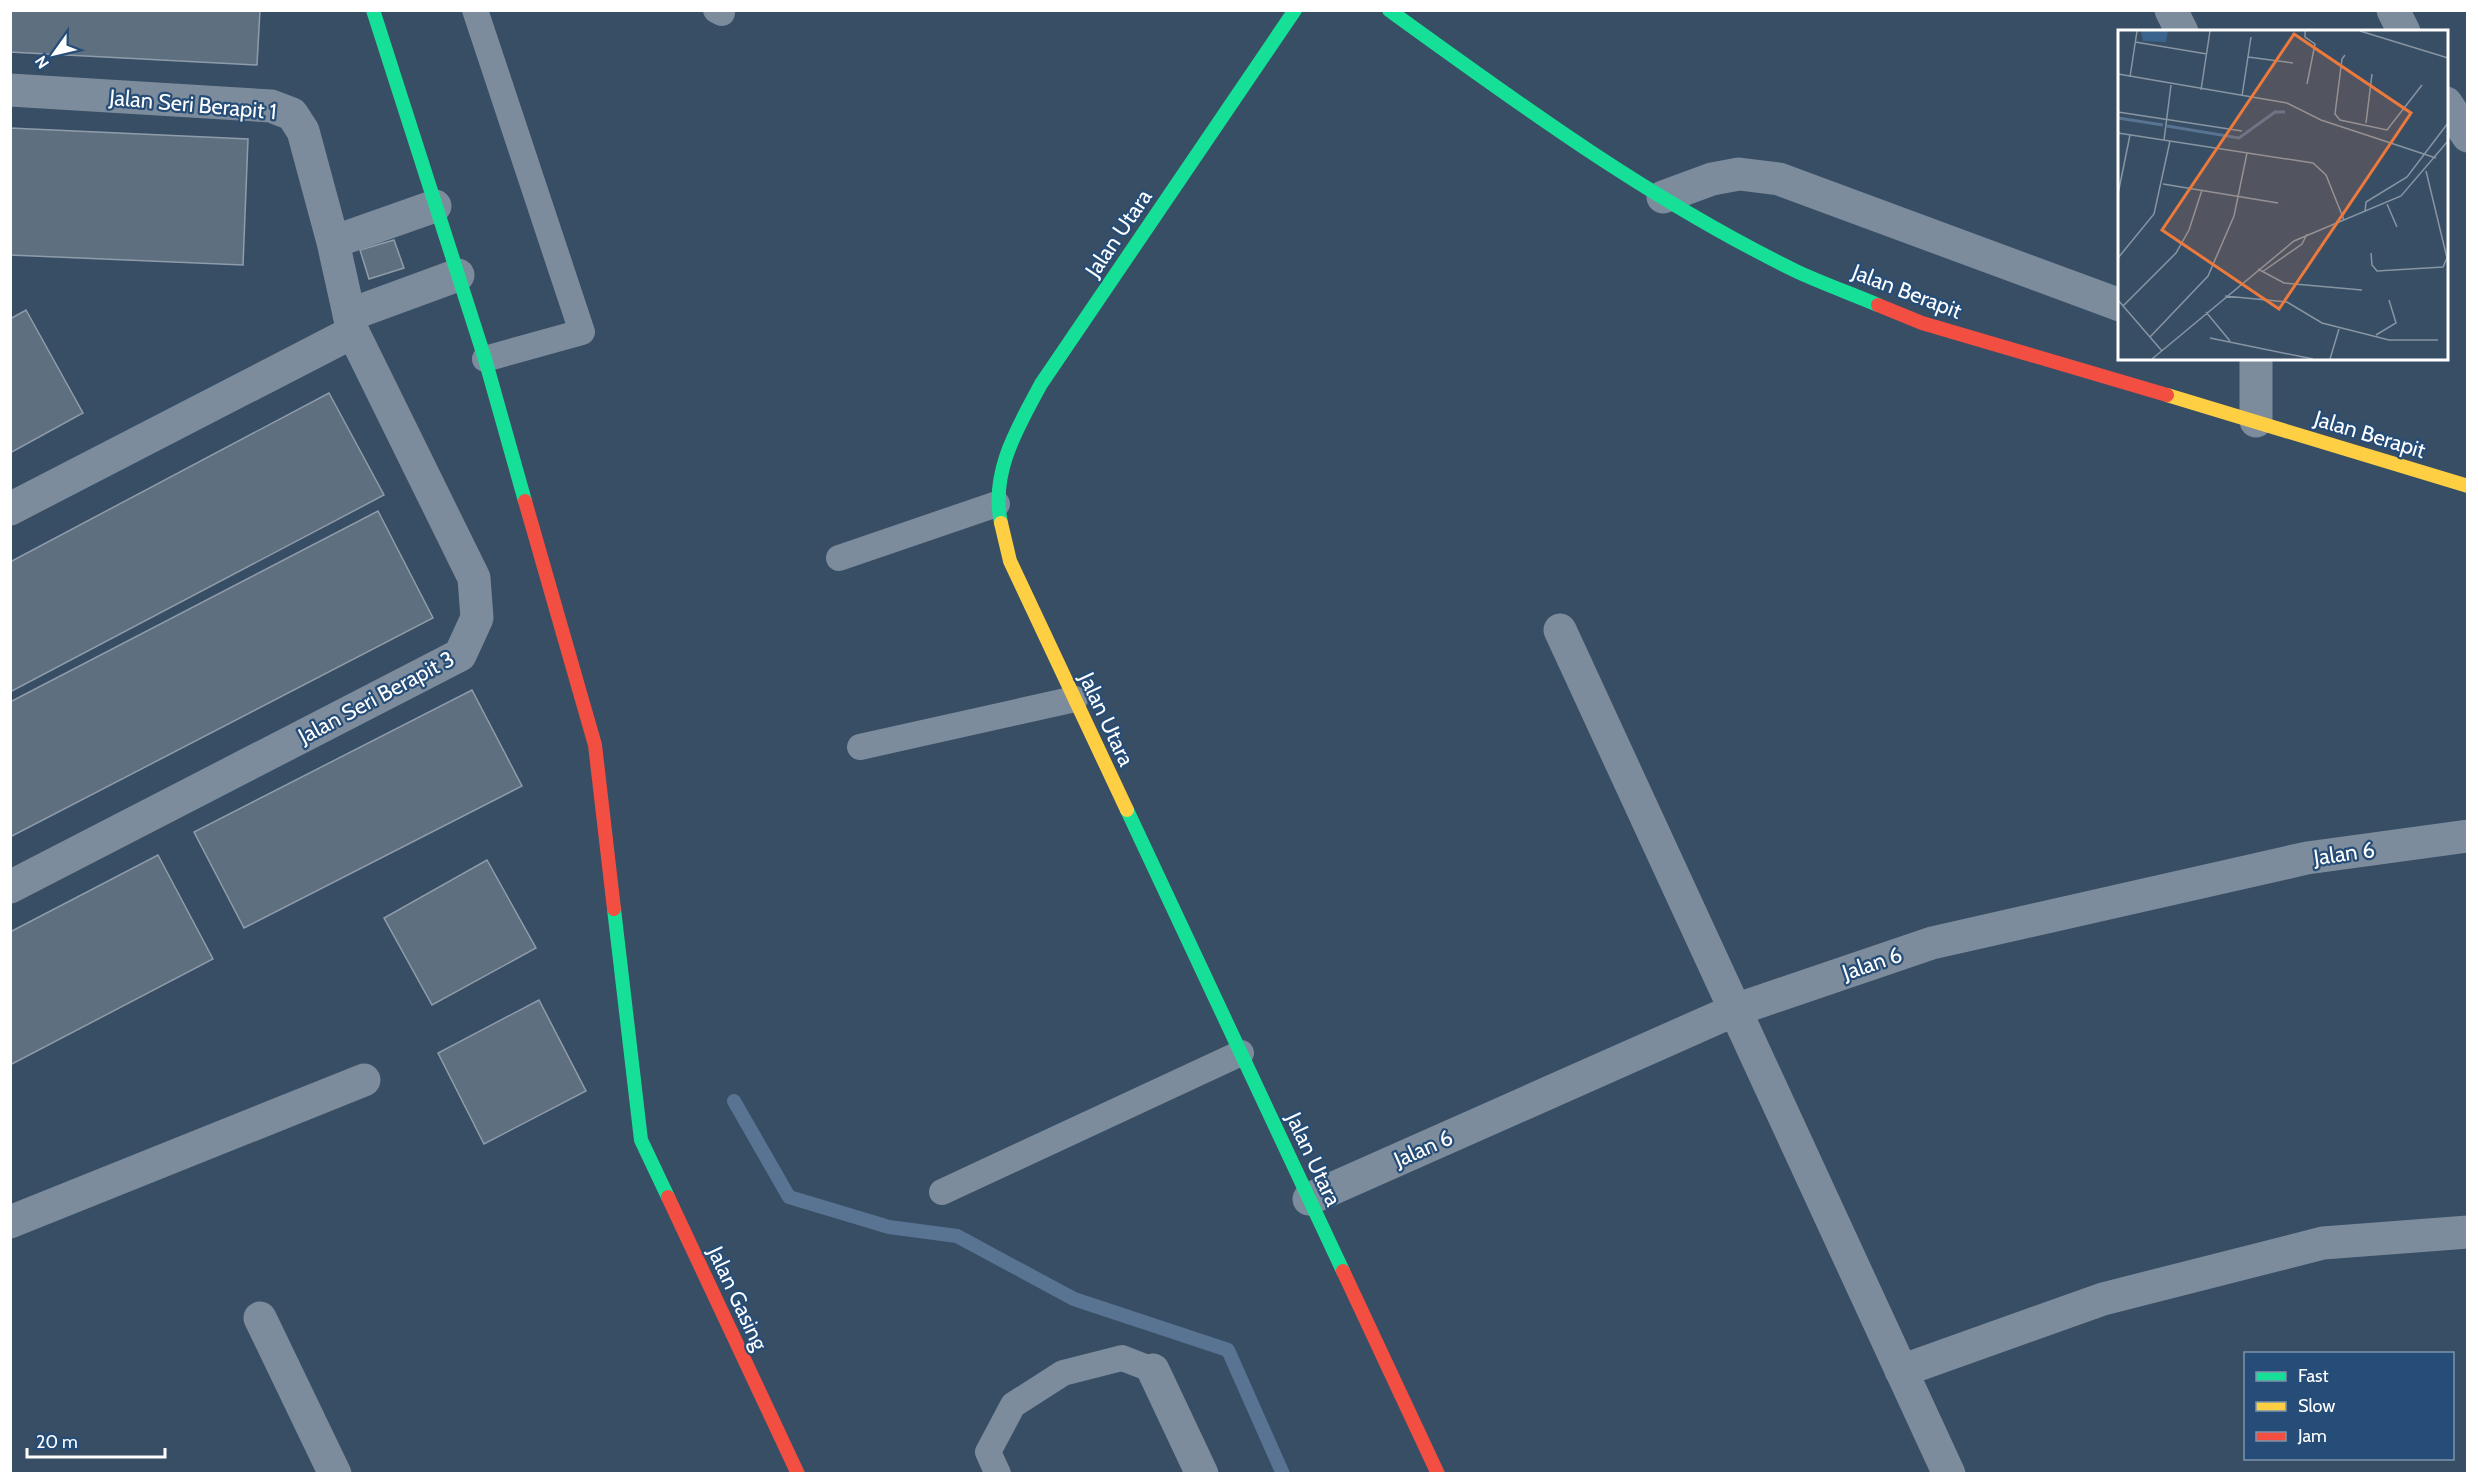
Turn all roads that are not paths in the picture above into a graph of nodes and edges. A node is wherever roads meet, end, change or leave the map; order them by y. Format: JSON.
{"nodes":[{"id":1,"x":373,"y":10,"type":"edge"},
{"id":2,"x":476,"y":10,"type":"edge"},
{"id":3,"x":717,"y":10,"type":"edge"},
{"id":4,"x":722,"y":10,"type":"edge"},
{"id":5,"x":1294,"y":10,"type":"edge"},
{"id":6,"x":1389,"y":10,"type":"edge"},
{"id":7,"x":2172,"y":10,"type":"edge"},
{"id":8,"x":2392,"y":10,"type":"edge"},
{"id":9,"x":2181,"y":30,"type":"edge"},
{"id":10,"x":2403,"y":30,"type":"edge"},
{"id":11,"x":10,"y":90,"type":"edge"},
{"id":12,"x":2448,"y":106,"type":"edge"},
{"id":13,"x":2468,"y":136,"type":"edge"},
{"id":14,"x":1663,"y":197,"type":"junction"},
{"id":15,"x":435,"y":206,"type":"junction"},
{"id":16,"x":333,"y":242,"type":"junction"},
{"id":17,"x":458,"y":274,"type":"junction"},
{"id":18,"x":2118,"y":304,"type":"edge"},
{"id":19,"x":351,"y":323,"type":"junction"},
{"id":20,"x":485,"y":359,"type":"junction"},
{"id":21,"x":2250,"y":362,"type":"edge"},
{"id":22,"x":2256,"y":421,"type":"junction"},
{"id":23,"x":2468,"y":486,"type":"edge"},
{"id":24,"x":998,"y":504,"type":"junction"},
{"id":25,"x":10,"y":509,"type":"edge"},
{"id":26,"x":839,"y":558,"type":"dead end"},
{"id":27,"x":1560,"y":630,"type":"dead end"},
{"id":28,"x":1074,"y":699,"type":"junction"},
{"id":29,"x":860,"y":747,"type":"dead end"},
{"id":30,"x":2468,"y":836,"type":"edge"},
{"id":31,"x":10,"y":887,"type":"edge"},
{"id":32,"x":1734,"y":1010,"type":"junction"},
{"id":33,"x":1241,"y":1053,"type":"junction"},
{"id":34,"x":364,"y":1080,"type":"dead end"},
{"id":35,"x":942,"y":1192,"type":"dead end"},
{"id":36,"x":1309,"y":1199,"type":"junction"},
{"id":37,"x":10,"y":1222,"type":"edge"},
{"id":38,"x":2468,"y":1232,"type":"edge"},
{"id":39,"x":260,"y":1318,"type":"dead end"},
{"id":40,"x":1153,"y":1370,"type":"joint"},
{"id":41,"x":1901,"y":1371,"type":"junction"},
{"id":42,"x":335,"y":1473,"type":"edge"},
{"id":43,"x":798,"y":1473,"type":"edge"},
{"id":44,"x":998,"y":1473,"type":"edge"},
{"id":45,"x":1202,"y":1473,"type":"edge"},
{"id":46,"x":1438,"y":1473,"type":"edge"},
{"id":47,"x":1949,"y":1473,"type":"edge"}],
"edges":[{"from":1,"to":15,"type":"street","name":"Jalan Gasing"},
{"from":2,"to":20,"type":"lane"},
{"from":3,"to":4,"type":"lane"},
{"from":5,"to":24,"type":"street","name":"Jalan Utara"},
{"from":6,"to":14,"type":"street","name":"Jalan Berapit"},
{"from":7,"to":9,"type":"street"},
{"from":8,"to":10,"type":"street"},
{"from":11,"to":16,"type":"street","name":"Jalan Seri Berapit 1"},
{"from":12,"to":13,"type":"street"},
{"from":14,"to":18,"type":"street"},
{"from":14,"to":22,"type":"street","name":"Jalan Berapit"},
{"from":15,"to":16,"type":"street"},
{"from":15,"to":17,"type":"street","name":"Jalan Gasing"},
{"from":16,"to":19,"type":"street","name":"Jalan Seri Berapit 1"},
{"from":17,"to":19,"type":"street"},
{"from":17,"to":20,"type":"street","name":"Jalan Gasing"},
{"from":19,"to":25,"type":"street"},
{"from":19,"to":31,"type":"street","name":"Jalan Seri Berapit 3"},
{"from":20,"to":43,"type":"street","name":"Jalan Gasing"},
{"from":21,"to":22,"type":"street"},
{"from":22,"to":23,"type":"street","name":"Jalan Berapit"},
{"from":24,"to":26,"type":"lane"},
{"from":24,"to":28,"type":"street","name":"Jalan Utara"},
{"from":27,"to":32,"type":"street"},
{"from":28,"to":29,"type":"lane"},
{"from":28,"to":33,"type":"street","name":"Jalan Utara"},
{"from":30,"to":32,"type":"street","name":"Jalan 6"},
{"from":32,"to":36,"type":"street","name":"Jalan 6"},
{"from":32,"to":41,"type":"street"},
{"from":33,"to":35,"type":"lane"},
{"from":33,"to":36,"type":"street","name":"Jalan Utara"},
{"from":34,"to":37,"type":"street"},
{"from":36,"to":46,"type":"street","name":"Jalan Utara"},
{"from":38,"to":41,"type":"street"},
{"from":39,"to":42,"type":"street"},
{"from":40,"to":44,"type":"lane"},
{"from":40,"to":45,"type":"street"},
{"from":41,"to":47,"type":"street"}]}
